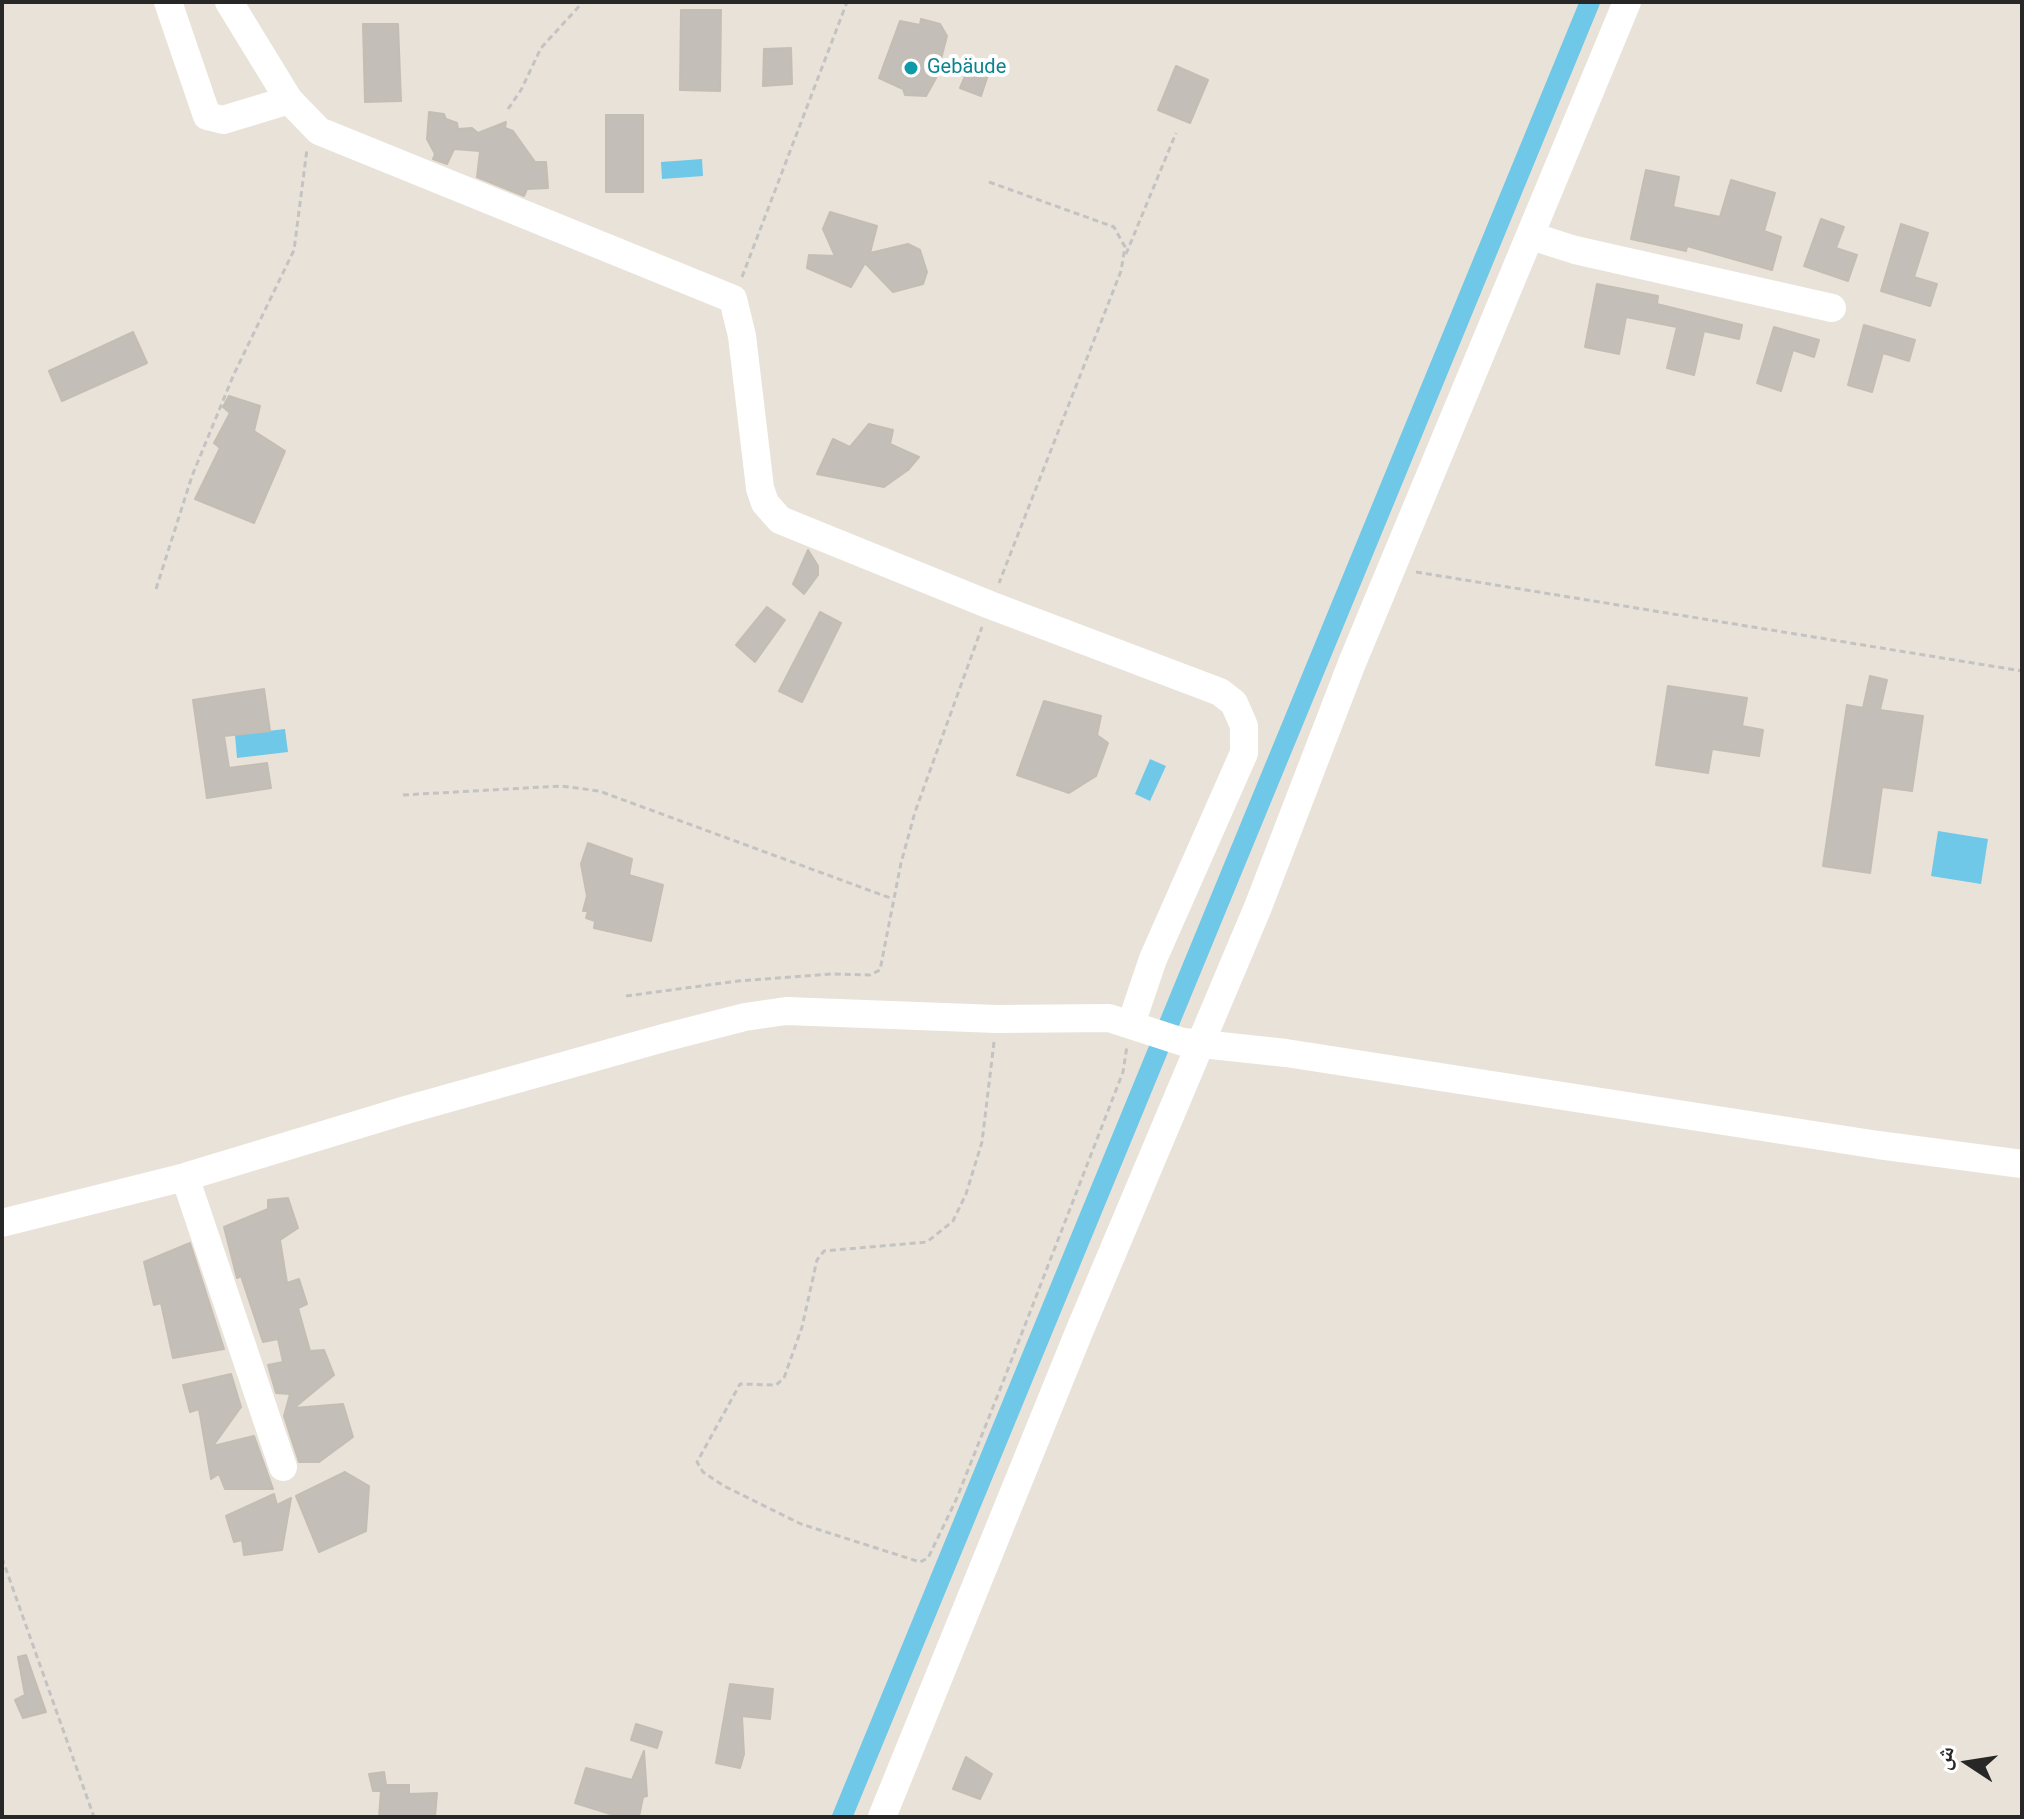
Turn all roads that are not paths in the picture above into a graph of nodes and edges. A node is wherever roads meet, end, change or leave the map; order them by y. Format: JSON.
{"nodes":[{"id":1,"x":168,"y":2,"type":"edge"},
{"id":2,"x":229,"y":2,"type":"edge"},
{"id":3,"x":1627,"y":2,"type":"edge"},
{"id":4,"x":289,"y":100,"type":"junction"},
{"id":5,"x":1531,"y":236,"type":"junction"},
{"id":6,"x":1832,"y":308,"type":"dead end"},
{"id":7,"x":1137,"y":1026,"type":"junction"},
{"id":8,"x":1190,"y":1043,"type":"junction"},
{"id":9,"x":2022,"y":1164,"type":"edge"},
{"id":10,"x":185,"y":1177,"type":"junction"},
{"id":11,"x":2,"y":1223,"type":"edge"},
{"id":12,"x":283,"y":1467,"type":"dead end"},
{"id":13,"x":882,"y":1817,"type":"edge"}],
"edges":[{"from":1,"to":4,"type":"street"},
{"from":2,"to":4,"type":"street"},
{"from":3,"to":5,"type":"street"},
{"from":4,"to":7,"type":"street"},
{"from":5,"to":6,"type":"street"},
{"from":5,"to":8,"type":"street"},
{"from":7,"to":8,"type":"street"},
{"from":7,"to":10,"type":"street"},
{"from":8,"to":9,"type":"street"},
{"from":8,"to":13,"type":"street"},
{"from":10,"to":11,"type":"street"},
{"from":10,"to":12,"type":"street"}]}
